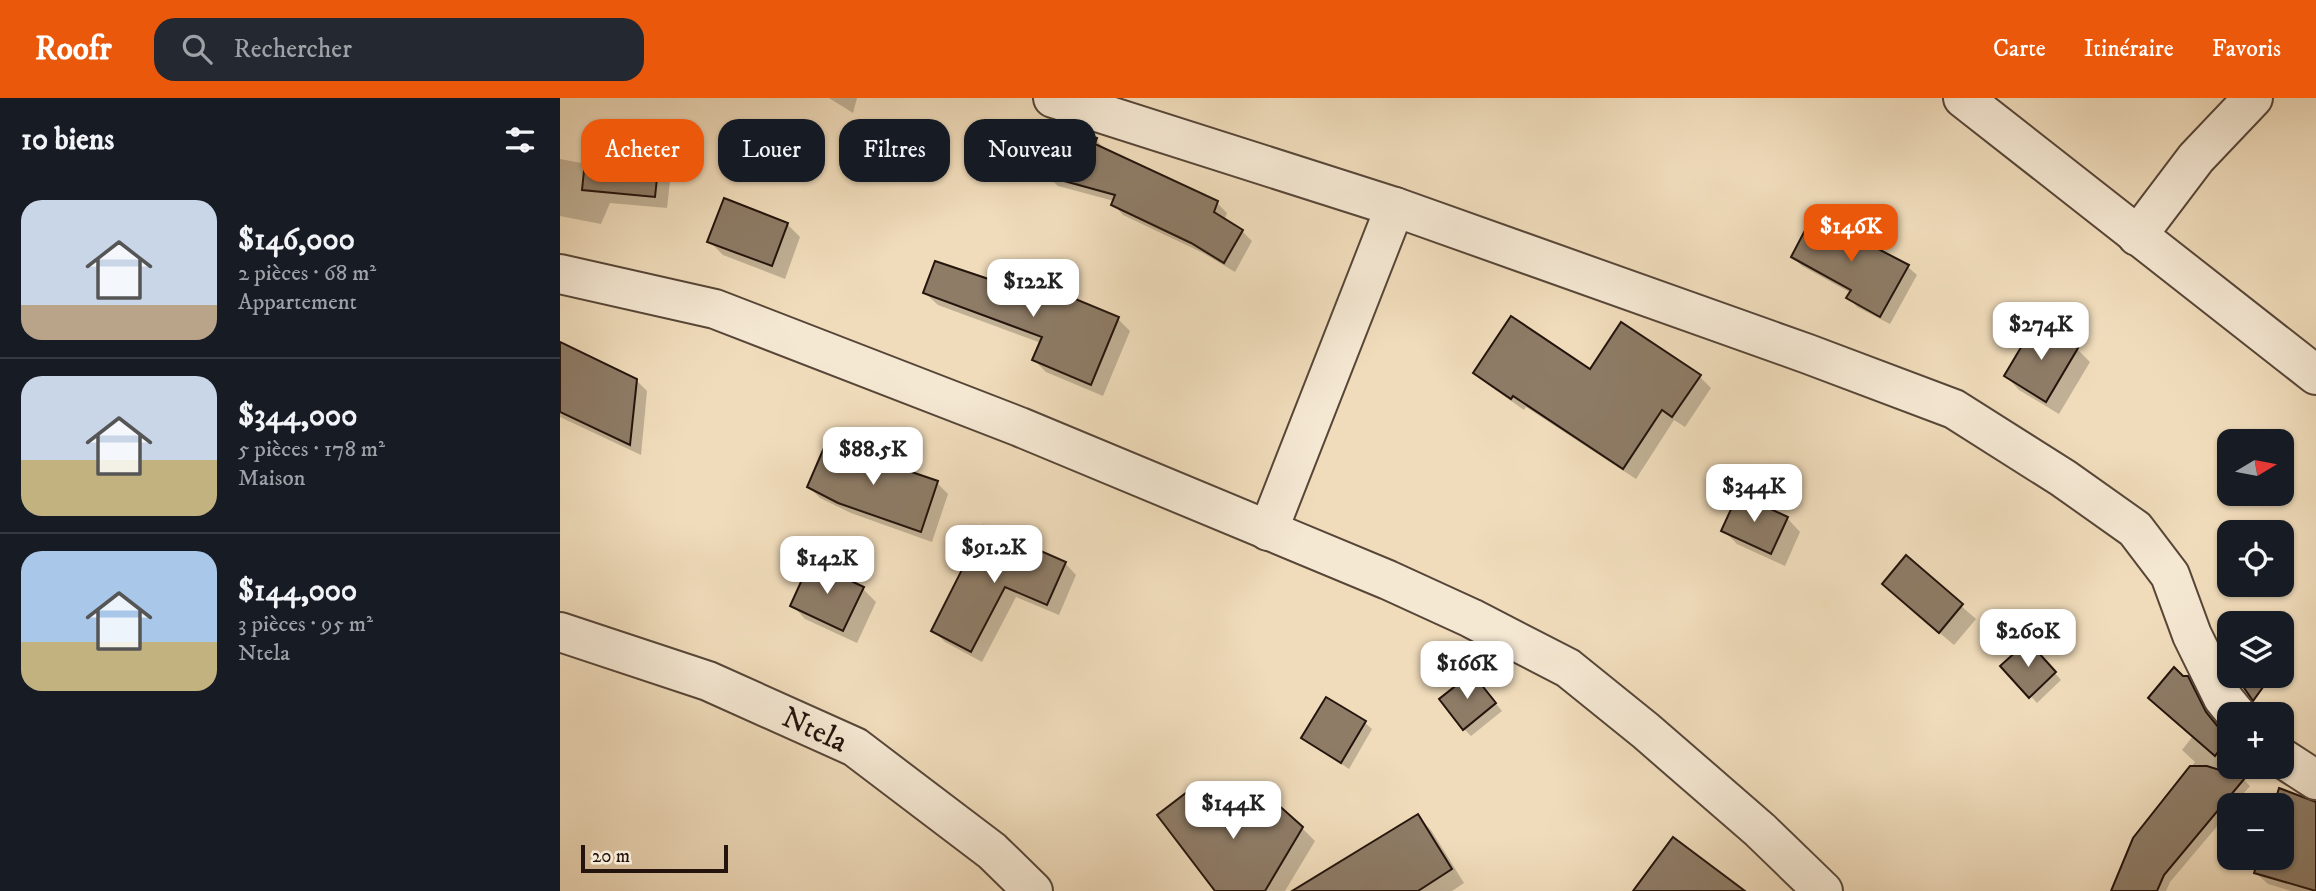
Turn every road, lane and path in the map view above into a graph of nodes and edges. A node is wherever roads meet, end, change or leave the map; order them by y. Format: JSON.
{"nodes":[{"id":1,"x":1053,"y":98,"type":"edge"},
{"id":2,"x":1963,"y":98,"type":"edge"},
{"id":3,"x":2253,"y":98,"type":"edge"},
{"id":4,"x":1395,"y":207,"type":"junction"},
{"id":5,"x":2137,"y":236,"type":"junction"},
{"id":6,"x":560,"y":274,"type":"edge"},
{"id":7,"x":2316,"y":375,"type":"edge"},
{"id":8,"x":1268,"y":531,"type":"junction"},
{"id":9,"x":560,"y":632,"type":"edge"},
{"id":10,"x":2226,"y":702,"type":"edge"},
{"id":11,"x":2294,"y":766,"type":"edge"},
{"id":12,"x":2316,"y":780,"type":"edge"},
{"id":13,"x":1032,"y":891,"type":"edge"},
{"id":14,"x":1823,"y":891,"type":"edge"}],
"edges":[{"from":1,"to":4,"type":"street"},
{"from":2,"to":5,"type":"street"},
{"from":3,"to":5,"type":"street"},
{"from":4,"to":8,"type":"street"},
{"from":4,"to":10,"type":"street"},
{"from":5,"to":7,"type":"street"},
{"from":6,"to":8,"type":"street"},
{"from":8,"to":14,"type":"street"},
{"from":9,"to":13,"type":"street","name":"Ntela"},
{"from":11,"to":12,"type":"street"}]}
